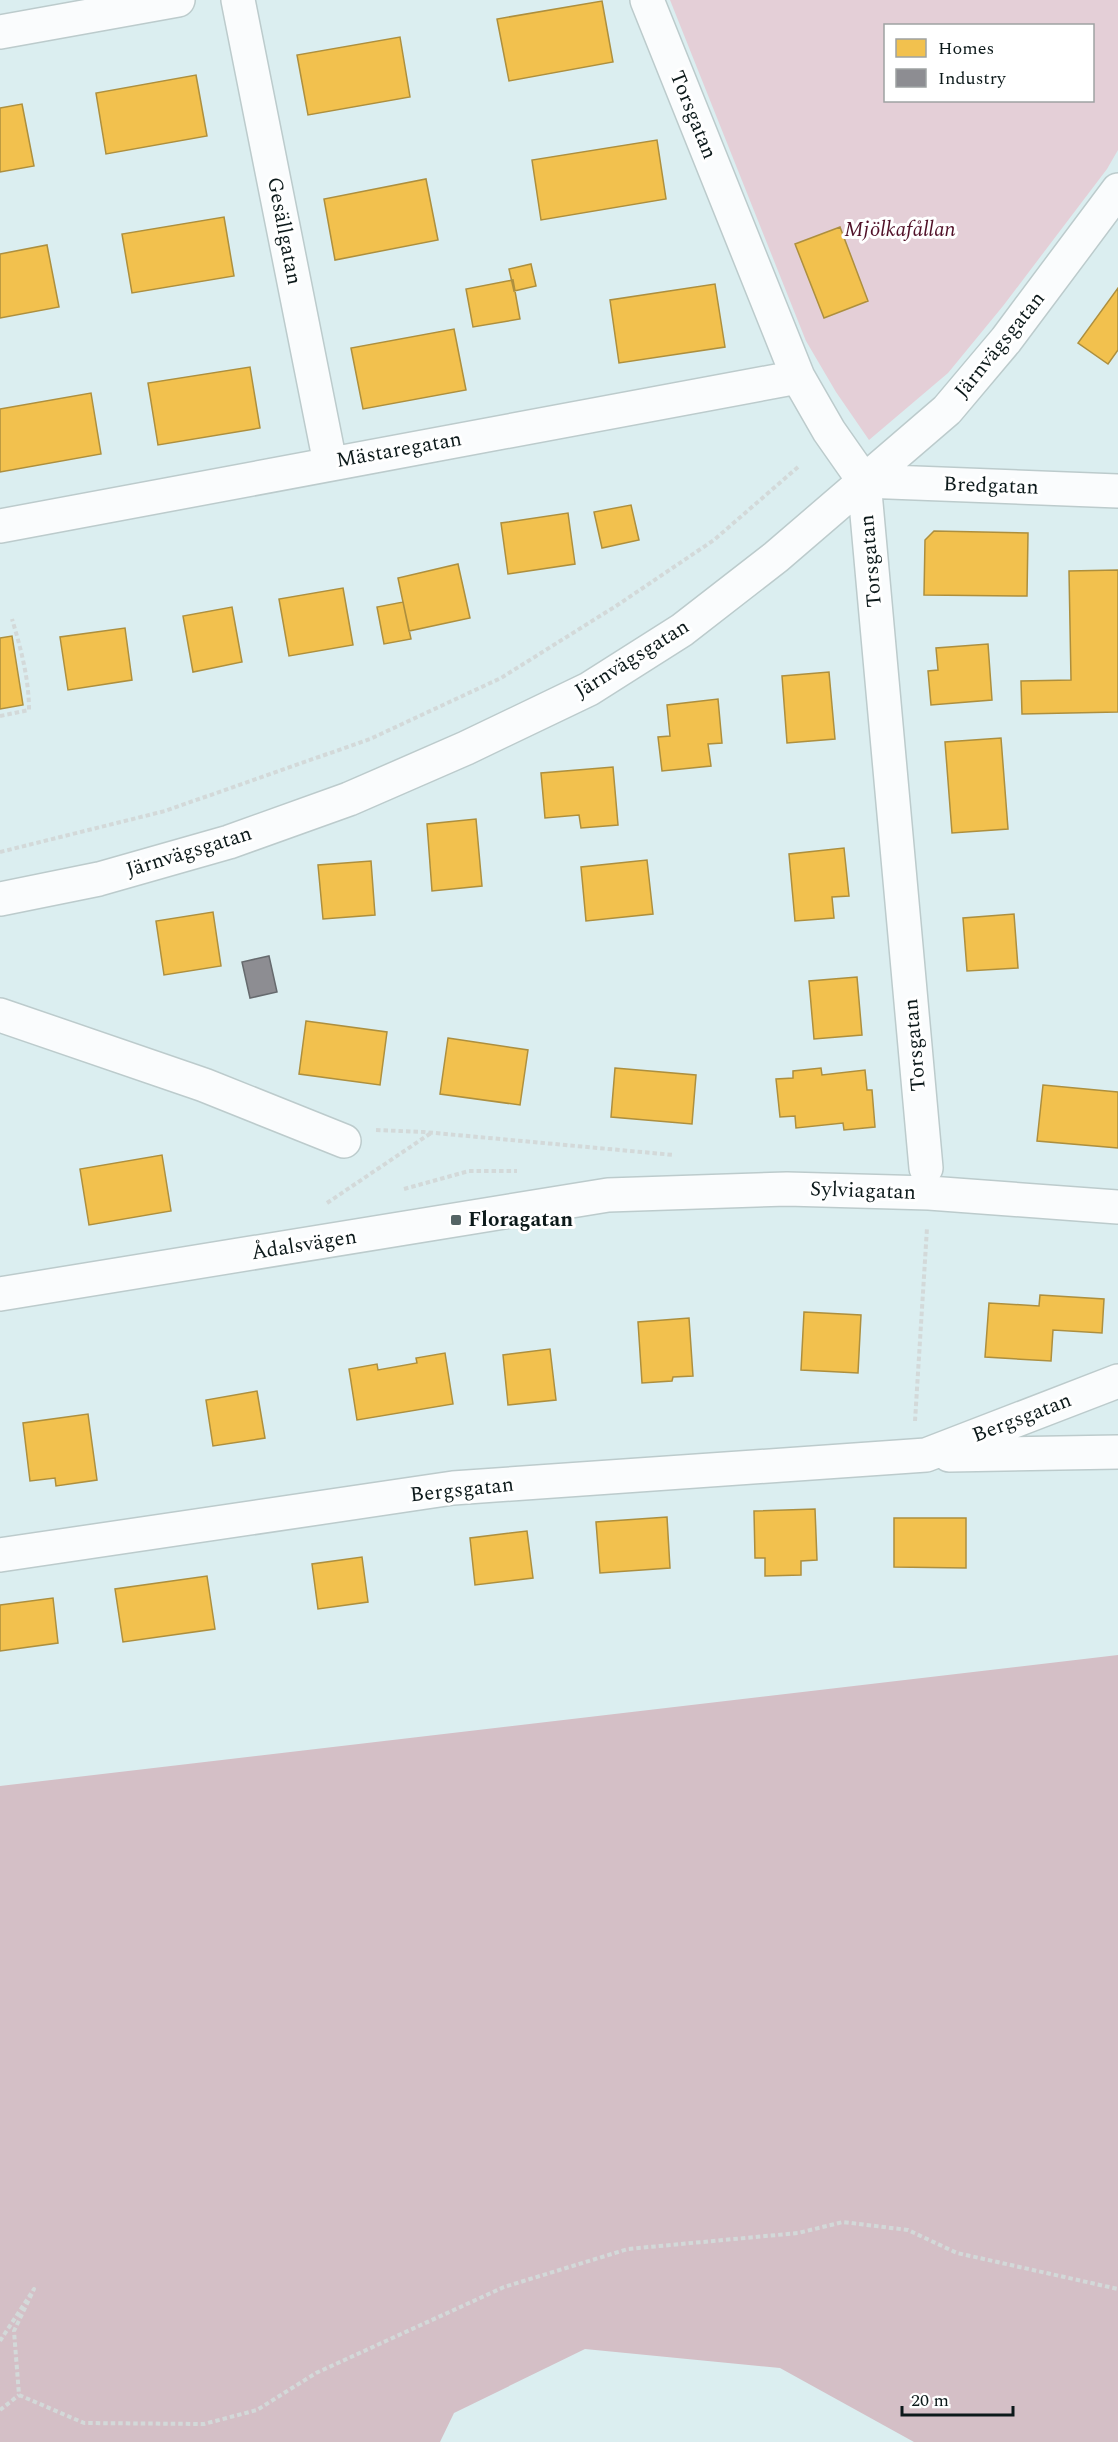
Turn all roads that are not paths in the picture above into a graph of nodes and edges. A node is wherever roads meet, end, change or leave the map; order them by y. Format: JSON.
{"nodes":[{"id":1,"x":178,"y":0,"type":"edge"},
{"id":2,"x":238,"y":0,"type":"edge"},
{"id":3,"x":647,"y":0,"type":"edge"},
{"id":4,"x":0,"y":32,"type":"edge"},
{"id":5,"x":1118,"y":190,"type":"edge"},
{"id":6,"x":798,"y":377,"type":"junction"},
{"id":7,"x":330,"y":463,"type":"junction"},
{"id":8,"x":864,"y":481,"type":"junction"},
{"id":9,"x":1118,"y":491,"type":"edge"},
{"id":10,"x":0,"y":526,"type":"edge"},
{"id":11,"x":0,"y":899,"type":"edge"},
{"id":12,"x":0,"y":1015,"type":"edge"},
{"id":13,"x":357,"y":1135,"type":"road end"},
{"id":14,"x":928,"y":1180,"type":"junction"},
{"id":15,"x":608,"y":1195,"type":"joint"},
{"id":16,"x":1118,"y":1207,"type":"edge"},
{"id":17,"x":0,"y":1294,"type":"edge"},
{"id":18,"x":1118,"y":1381,"type":"edge"},
{"id":19,"x":1118,"y":1452,"type":"edge"},
{"id":20,"x":919,"y":1456,"type":"junction"},
{"id":21,"x":0,"y":1555,"type":"edge"}],
"edges":[{"from":1,"to":4,"type":"street"},
{"from":2,"to":7,"type":"street","name":"Gesällgatan"},
{"from":3,"to":6,"type":"street","name":"Torsgatan"},
{"from":5,"to":8,"type":"street","name":"Järnvägsgatan"},
{"from":6,"to":7,"type":"street","name":"Mästaregatan"},
{"from":6,"to":8,"type":"street","name":"Torsgatan"},
{"from":7,"to":10,"type":"street","name":"Mästaregatan"},
{"from":8,"to":9,"type":"street","name":"Bredgatan"},
{"from":8,"to":11,"type":"street","name":"Järnvägsgatan"},
{"from":8,"to":14,"type":"street","name":"Torsgatan"},
{"from":12,"to":13,"type":"street"},
{"from":14,"to":15,"type":"street","name":"Sylviagatan"},
{"from":14,"to":16,"type":"street","name":"Sylviagatan"},
{"from":15,"to":17,"type":"street","name":"Ådalsvägen"},
{"from":18,"to":20,"type":"street","name":"Bergsgatan"},
{"from":19,"to":20,"type":"street","name":"Bergsgatan"},
{"from":20,"to":21,"type":"street","name":"Bergsgatan"}]}
